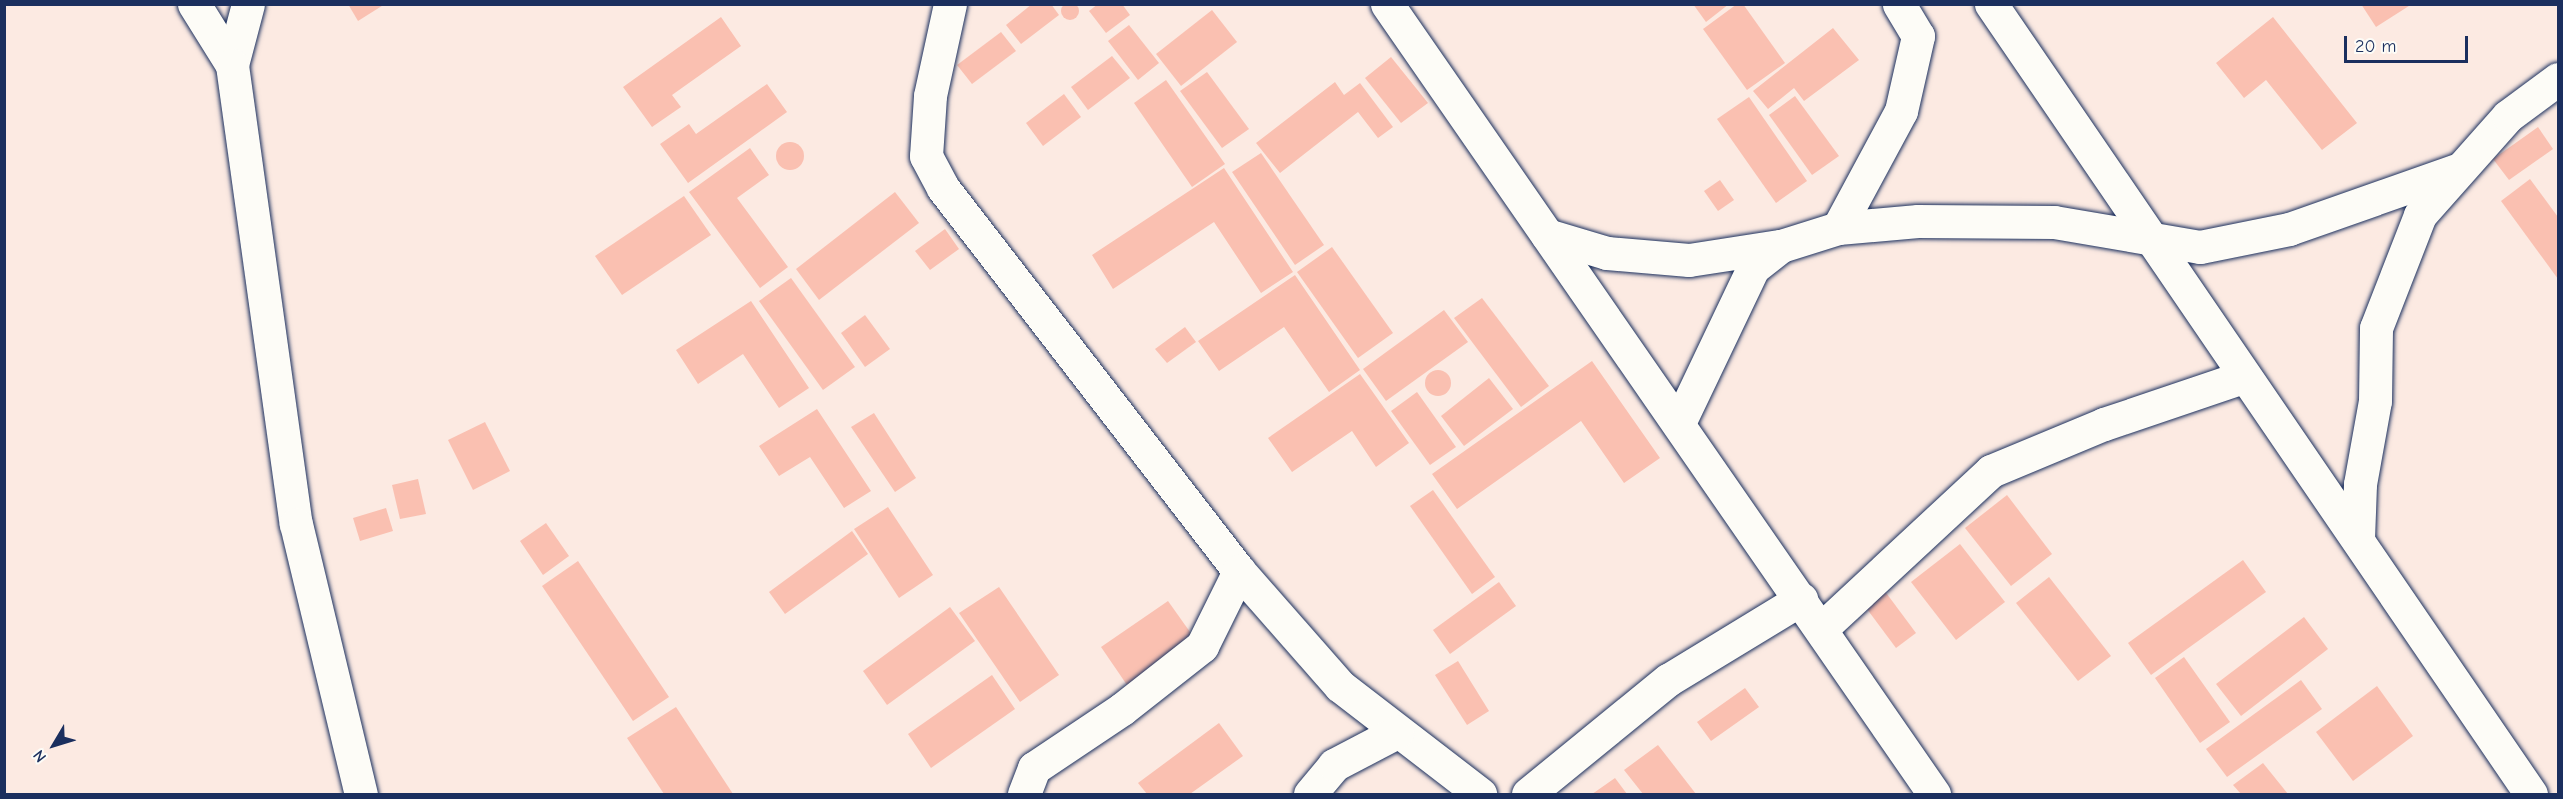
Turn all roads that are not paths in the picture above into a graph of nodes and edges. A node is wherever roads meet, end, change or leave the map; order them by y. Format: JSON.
{"nodes":[{"id":1,"x":194,"y":4,"type":"edge"},
{"id":2,"x":248,"y":4,"type":"edge"},
{"id":3,"x":950,"y":4,"type":"edge"},
{"id":4,"x":1387,"y":4,"type":"edge"},
{"id":5,"x":1899,"y":4,"type":"edge"},
{"id":6,"x":1991,"y":4,"type":"edge"},
{"id":7,"x":232,"y":65,"type":"junction"},
{"id":8,"x":2559,"y":79,"type":"edge"},
{"id":9,"x":2459,"y":169,"type":"junction"},
{"id":10,"x":1838,"y":228,"type":"junction"},
{"id":11,"x":1547,"y":235,"type":"junction"},
{"id":12,"x":2146,"y":235,"type":"junction"},
{"id":13,"x":1780,"y":246,"type":"junction"},
{"id":14,"x":2243,"y":377,"type":"junction"},
{"id":15,"x":1680,"y":421,"type":"junction"},
{"id":16,"x":2358,"y":539,"type":"junction"},
{"id":17,"x":1239,"y":571,"type":"junction"},
{"id":18,"x":1801,"y":599,"type":"junction"},
{"id":19,"x":1821,"y":628,"type":"junction"},
{"id":20,"x":1397,"y":732,"type":"junction"},
{"id":21,"x":361,"y":795,"type":"edge"},
{"id":22,"x":1024,"y":795,"type":"edge"},
{"id":23,"x":1310,"y":795,"type":"edge"},
{"id":24,"x":1480,"y":795,"type":"edge"},
{"id":25,"x":1528,"y":795,"type":"edge"},
{"id":26,"x":1934,"y":795,"type":"edge"},
{"id":27,"x":2531,"y":795,"type":"edge"}],
"edges":[{"from":1,"to":7,"type":"street"},
{"from":2,"to":7,"type":"street"},
{"from":3,"to":17,"type":"street"},
{"from":4,"to":11,"type":"street"},
{"from":5,"to":10,"type":"street"},
{"from":6,"to":12,"type":"street"},
{"from":7,"to":21,"type":"street"},
{"from":8,"to":9,"type":"street"},
{"from":9,"to":12,"type":"street"},
{"from":9,"to":16,"type":"street"},
{"from":10,"to":12,"type":"street"},
{"from":10,"to":13,"type":"street"},
{"from":11,"to":13,"type":"street"},
{"from":11,"to":15,"type":"street"},
{"from":12,"to":14,"type":"street"},
{"from":13,"to":15,"type":"street"},
{"from":14,"to":16,"type":"street"},
{"from":14,"to":19,"type":"street"},
{"from":15,"to":18,"type":"street"},
{"from":16,"to":27,"type":"street"},
{"from":17,"to":20,"type":"street"},
{"from":17,"to":22,"type":"street"},
{"from":18,"to":19,"type":"street"},
{"from":18,"to":25,"type":"street"},
{"from":19,"to":26,"type":"street"},
{"from":20,"to":23,"type":"street"},
{"from":20,"to":24,"type":"street"}]}
